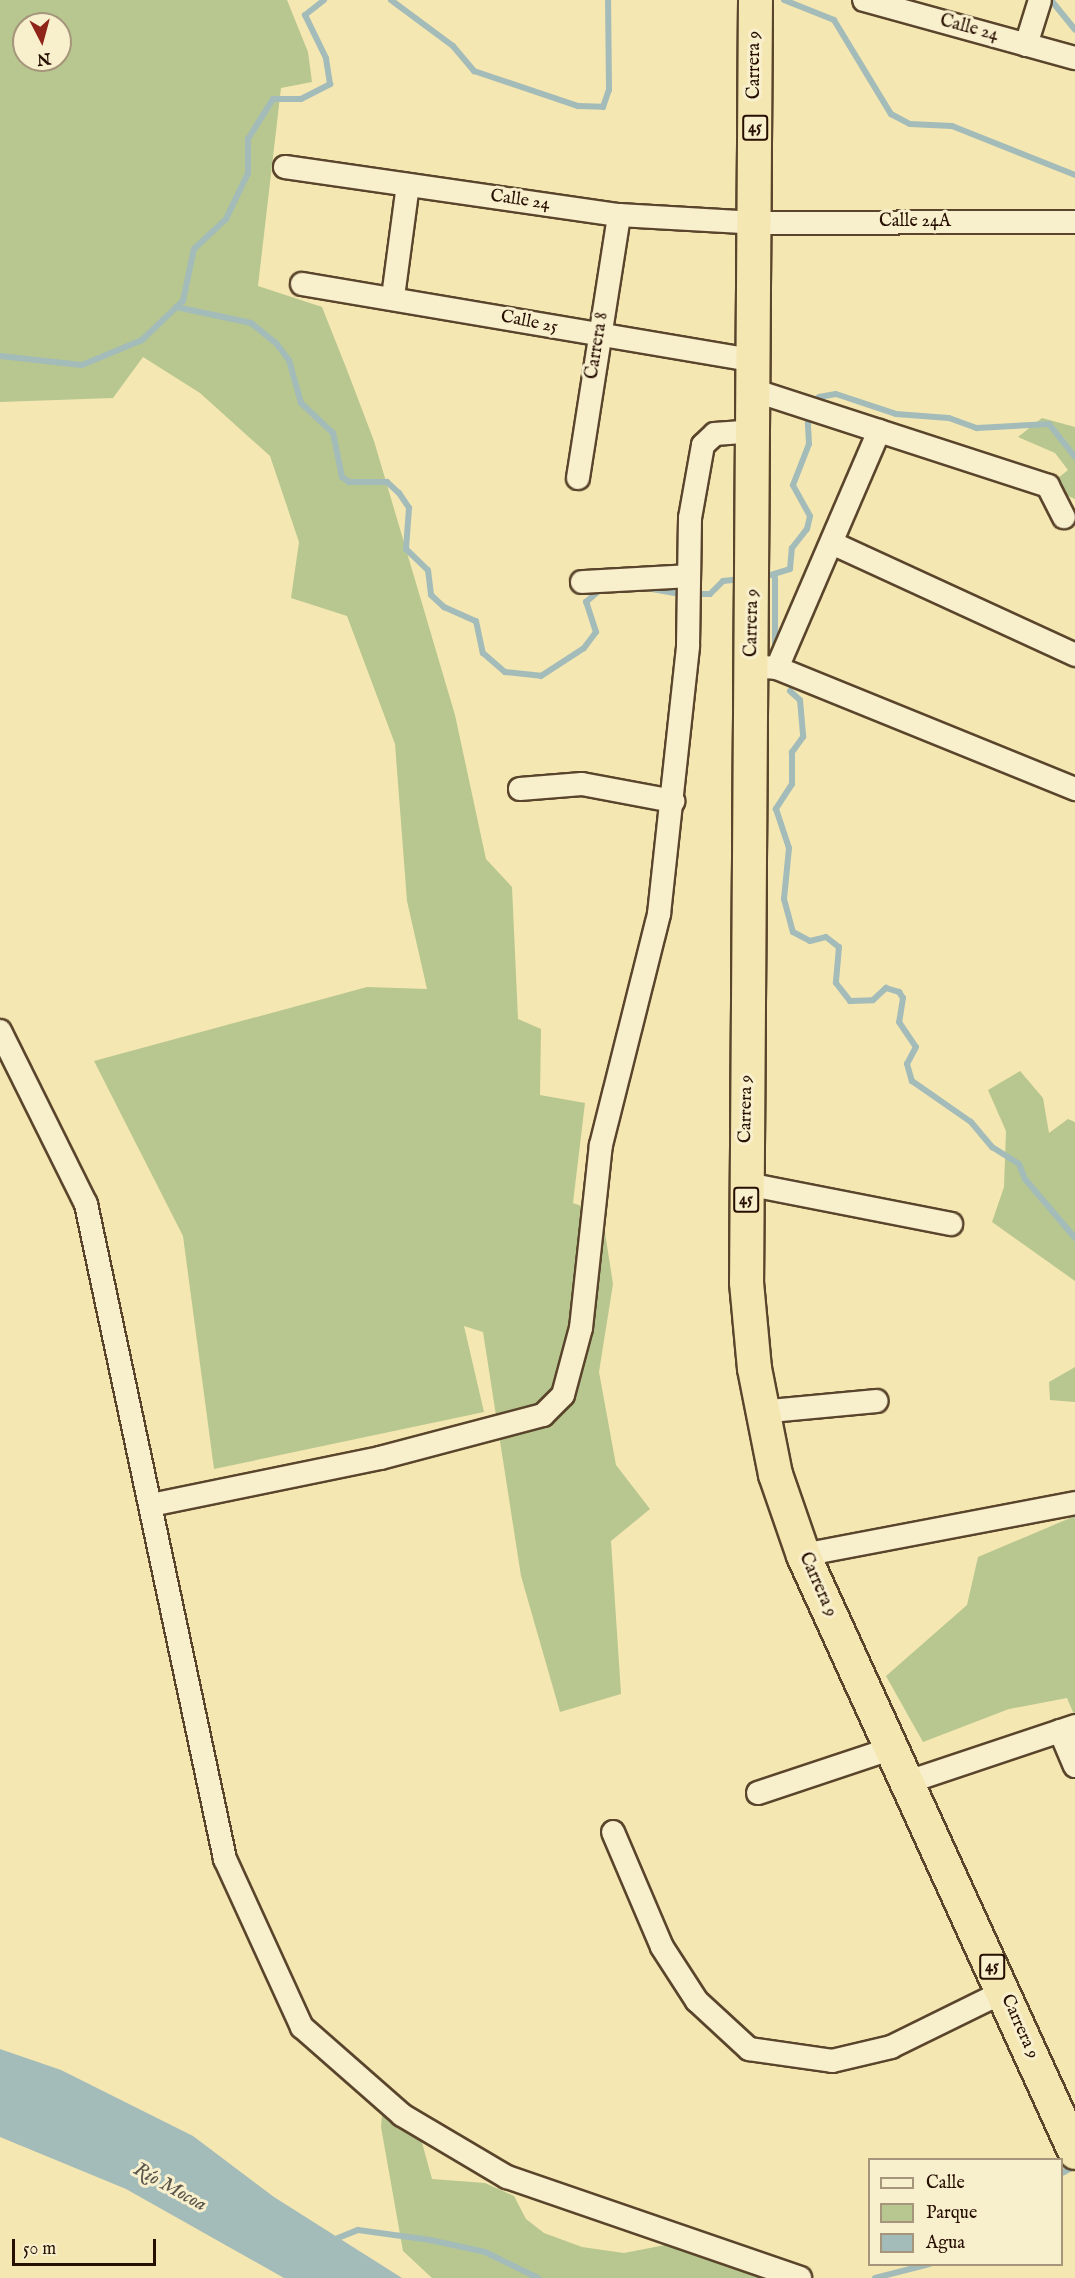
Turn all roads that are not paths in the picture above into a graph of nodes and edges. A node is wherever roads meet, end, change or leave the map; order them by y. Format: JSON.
{"nodes":[{"id":1,"x":755,"y":0,"type":"edge"},
{"id":2,"x":864,"y":0,"type":"edge"},
{"id":3,"x":1040,"y":0,"type":"edge"},
{"id":4,"x":1026,"y":45,"type":"junction"},
{"id":5,"x":1075,"y":58,"type":"edge"},
{"id":6,"x":285,"y":167,"type":"dead end"},
{"id":7,"x":408,"y":185,"type":"junction"},
{"id":8,"x":619,"y":215,"type":"junction"},
{"id":9,"x":1075,"y":222,"type":"edge"},
{"id":10,"x":756,"y":223,"type":"junction"},
{"id":11,"x":302,"y":284,"type":"dead end"},
{"id":12,"x":393,"y":297,"type":"junction"},
{"id":13,"x":600,"y":336,"type":"junction"},
{"id":14,"x":756,"y":376,"type":"junction"},
{"id":15,"x":879,"y":430,"type":"junction"},
{"id":16,"x":756,"y":431,"type":"junction"},
{"id":17,"x":578,"y":478,"type":"dead end"},
{"id":18,"x":1064,"y":516,"type":"dead end"},
{"id":19,"x":832,"y":543,"type":"junction"},
{"id":20,"x":689,"y":576,"type":"junction"},
{"id":21,"x":582,"y":582,"type":"dead end"},
{"id":22,"x":1075,"y":655,"type":"edge"},
{"id":23,"x":765,"y":667,"type":"junction"},
{"id":24,"x":520,"y":789,"type":"dead end"},
{"id":25,"x":1075,"y":789,"type":"edge"},
{"id":26,"x":673,"y":801,"type":"junction"},
{"id":27,"x":0,"y":1031,"type":"edge"},
{"id":28,"x":747,"y":1184,"type":"junction"},
{"id":29,"x":951,"y":1224,"type":"dead end"},
{"id":30,"x":876,"y":1401,"type":"dead end"},
{"id":31,"x":760,"y":1412,"type":"junction"},
{"id":32,"x":1075,"y":1503,"type":"edge"},
{"id":33,"x":151,"y":1505,"type":"junction"},
{"id":34,"x":803,"y":1555,"type":"junction"},
{"id":35,"x":1067,"y":1728,"type":"edge"},
{"id":36,"x":893,"y":1748,"type":"junction"},
{"id":37,"x":1075,"y":1766,"type":"edge"},
{"id":38,"x":908,"y":1782,"type":"junction"},
{"id":39,"x":759,"y":1793,"type":"dead end"},
{"id":40,"x":613,"y":1832,"type":"dead end"},
{"id":41,"x":1003,"y":1992,"type":"junction"},
{"id":42,"x":1075,"y":2152,"type":"edge"},
{"id":43,"x":800,"y":2278,"type":"edge"}],
"edges":[{"from":1,"to":10,"type":"highway","name":"Carrera 9","number":"45"},
{"from":2,"to":4,"type":"street","name":"Calle 24"},
{"from":3,"to":4,"type":"street"},
{"from":4,"to":5,"type":"street","name":"Calle 24"},
{"from":6,"to":7,"type":"street","name":"Calle 24"},
{"from":7,"to":8,"type":"street","name":"Calle 24"},
{"from":7,"to":12,"type":"street"},
{"from":8,"to":10,"type":"street","name":"Calle 24"},
{"from":8,"to":13,"type":"street","name":"Carrera 8"},
{"from":9,"to":10,"type":"street","name":"Calle 24A"},
{"from":10,"to":14,"type":"highway","name":"Carrera 9","number":"45"},
{"from":11,"to":12,"type":"street","name":"Calle 25"},
{"from":12,"to":13,"type":"street","name":"Calle 25"},
{"from":13,"to":14,"type":"street","name":"Calle 25"},
{"from":13,"to":17,"type":"street","name":"Carrera 8"},
{"from":14,"to":15,"type":"street","name":"Calle 25"},
{"from":14,"to":16,"type":"highway","name":"Carrera 9","number":"45"},
{"from":15,"to":18,"type":"street","name":"Calle 25"},
{"from":15,"to":19,"type":"street"},
{"from":16,"to":20,"type":"street"},
{"from":16,"to":23,"type":"highway","name":"Carrera 9","number":"45"},
{"from":19,"to":22,"type":"street"},
{"from":19,"to":23,"type":"street"},
{"from":20,"to":21,"type":"street"},
{"from":20,"to":26,"type":"street"},
{"from":23,"to":25,"type":"street"},
{"from":23,"to":28,"type":"highway","name":"Carrera 9","number":"45"},
{"from":24,"to":26,"type":"street"},
{"from":26,"to":33,"type":"street"},
{"from":27,"to":33,"type":"street"},
{"from":28,"to":29,"type":"street"},
{"from":28,"to":31,"type":"highway","name":"Carrera 9","number":"45"},
{"from":30,"to":31,"type":"street"},
{"from":31,"to":34,"type":"highway","name":"Carrera 9","number":"45"},
{"from":32,"to":34,"type":"street"},
{"from":33,"to":43,"type":"street"},
{"from":34,"to":36,"type":"highway","name":"Carrera 9","number":"45"},
{"from":35,"to":37,"type":"street"},
{"from":35,"to":38,"type":"street"},
{"from":36,"to":38,"type":"highway","name":"Carrera 9","number":"45"},
{"from":36,"to":39,"type":"street"},
{"from":38,"to":41,"type":"highway","name":"Carrera 9","number":"45"},
{"from":40,"to":41,"type":"street"},
{"from":41,"to":42,"type":"highway","name":"Carrera 9","number":"45"}]}
